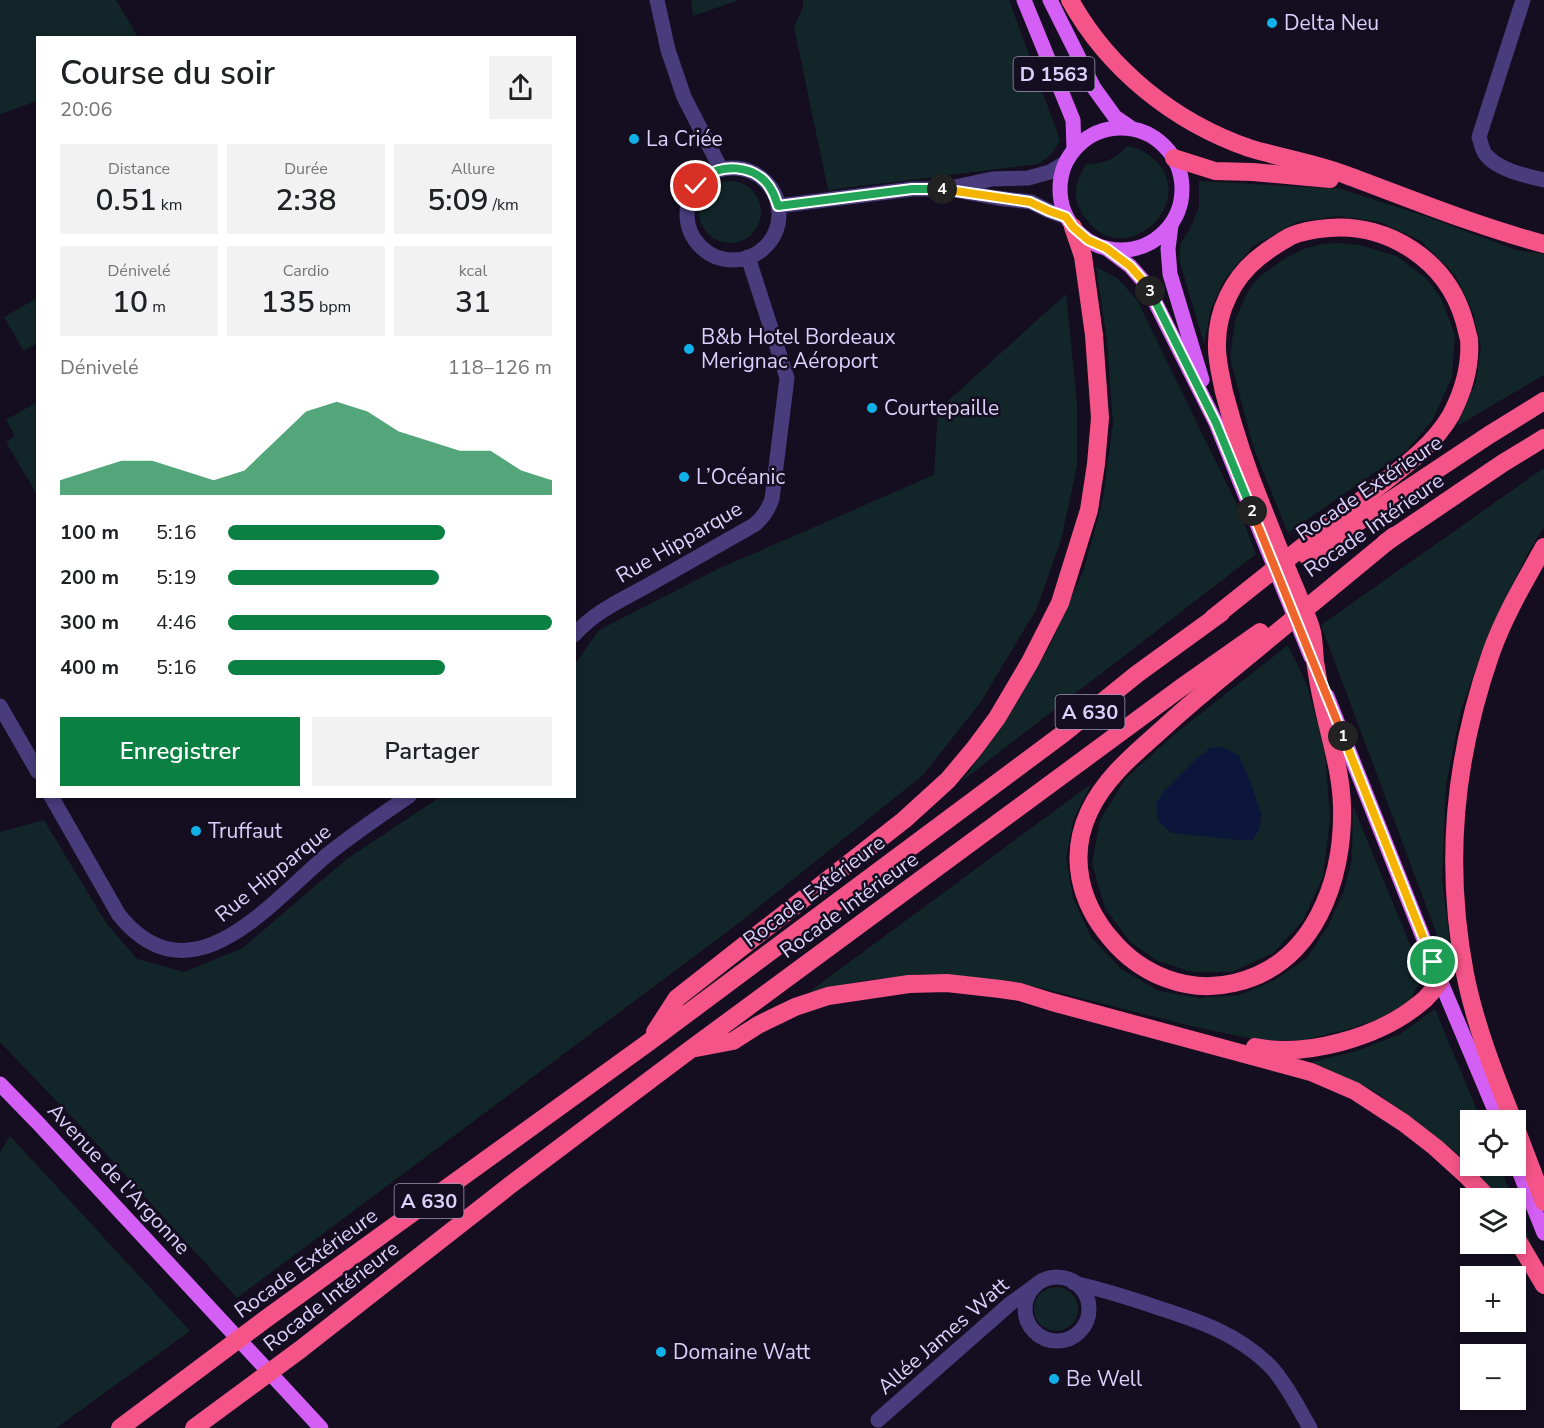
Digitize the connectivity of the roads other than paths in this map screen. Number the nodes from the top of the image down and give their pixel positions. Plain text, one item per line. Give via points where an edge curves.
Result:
1 (657, 0) edge
2 (1024, 0) edge
3 (1050, 0) edge
4 (1070, 0) edge
5 (1523, 0) edge
6 (1131, 128) junction
7 (1074, 149) junction
8 (1174, 158) junction
9 (1065, 163) junction
10 (721, 169) junction
11 (1544, 180) edge
12 (1368, 184) junction
13 (949, 189) junction
14 (778, 206) junction
15 (1070, 222) junction
16 (1171, 225) junction
17 (1544, 244) edge
18 (1106, 248) junction
19 (748, 257) junction
20 (1544, 401) edge
21 (1216, 423) junction
22 (1544, 438) edge
23 (1260, 517) junction
24 (1394, 536) junction
25 (1544, 547) edge
26 (1213, 618) junction
27 (576, 633) edge
28 (1316, 667) junction
29 (0, 706) edge
30 (36, 769) edge
31 (52, 798) edge
32 (406, 798) edge
33 (1440, 980) junction
34 (1020, 992) junction
35 (649, 1042) junction
36 (692, 1049) junction
37 (0, 1084) edge
38 (1495, 1110) edge
39 (1509, 1110) edge
40 (1526, 1155) edge
41 (1521, 1176) edge
42 (1478, 1188) edge
43 (1544, 1202) edge
44 (1544, 1233) edge
45 (1526, 1254) edge
46 (1074, 1283) junction
47 (1036, 1285) junction
48 (1544, 1285) edge
49 (878, 1420) dead end
50 (120, 1428) edge
51 (194, 1428) edge
52 (321, 1428) edge
53 (1310, 1428) edge

1 - 10 street via 684,97
2 - 7 main road, D 1563 via 1073,120
3 - 6 main road, D 1563 via 1094,88 1115,117
4 - 12 highway via 1092,35 1133,80 1188,120 1249,148
5 - 11 street via 1479,137 1485,155 1502,167
6 - 7 main road via 1110,128 1090,136
6 - 8 main road via 1156,139
7 - 9 main road
8 - 12 highway via 1215,171
8 - 16 main road via 1183,192
9 - 13 street via 1028,178 992,179
9 - 15 main road via 1061,199
10 - 14 street via 751,171 764,180
10 - 19 street via 707,175 692,193 687,215 690,230 707,252 734,260
12 - 17 highway
13 - 14 street via 912,189
13 - 15 street via 1030,202
14 - 19 street via 778,222 772,237 762,250
15 - 18 main road via 1088,240
15 - 35 highway via 1083,256 1094,335 1100,418 1096,464 1089,510 1060,603 1030,662 997,718 948,780 904,820 677,998
16 - 18 main road via 1142,247
16 - 21 main road via 1170,274
18 - 21 main road via 1146,284
19 - 27 street, Rue Hipparque via 787,378 769,507 754,525 609,606
20 - 26 highway, Rocade Extérieure / A 630
21 - 23 main road
22 - 24 highway, Rocade Intérieure / A 630
23 - 26 highway via 1230,415 1216,346 1227,297 1254,261 1292,236 1314,229 1343,227 1392,238 1434,267 1461,310 1469,338 1468,368 1450,417 1429,444 1400,470
23 - 28 highway via 1312,631
24 - 28 highway via 1192,702 1141,747 1104,787 1089,813 1080,841 1079,868 1084,894 1105,932 1141,967 1195,986 1242,982 1285,958 1304,940 1320,914 1333,883 1340,849 1342,806
24 - 36 highway, Rocade Intérieure / A 630 via 1182,687
25 - 39 highway via 1492,651 1473,709 1456,808 1456,917 1466,976 1483,1041
26 - 35 highway, Rocade Extérieure / A 630
28 - 33 main road
29 - 30 street
31 - 32 street, Rue Hipparque via 127,925 154,944 183,950 218,943 257,918 327,856
33 - 34 highway via 1422,1003 1382,1027 1311,1049 1270,1050 1053,994
33 - 38 main road
34 - 36 highway via 947,983 909,984 828,996 795,1007 733,1041
34 - 42 highway via 1311,1072 1355,1091 1404,1123
35 - 50 highway, Rocade Extérieure / A 630
36 - 51 highway, Rocade Intérieure / A 630
37 - 52 main road, Avenue de l'Argonne
40 - 43 highway
41 - 44 main road
45 - 48 highway
46 - 47 street via 1054,1278
46 - 47 street via 1087,1299 1089,1310 1082,1329 1064,1341 1043,1338 1028,1324 1025,1303
46 - 53 street via 1197,1320 1237,1339 1269,1364
47 - 49 street, Allée James Watt

